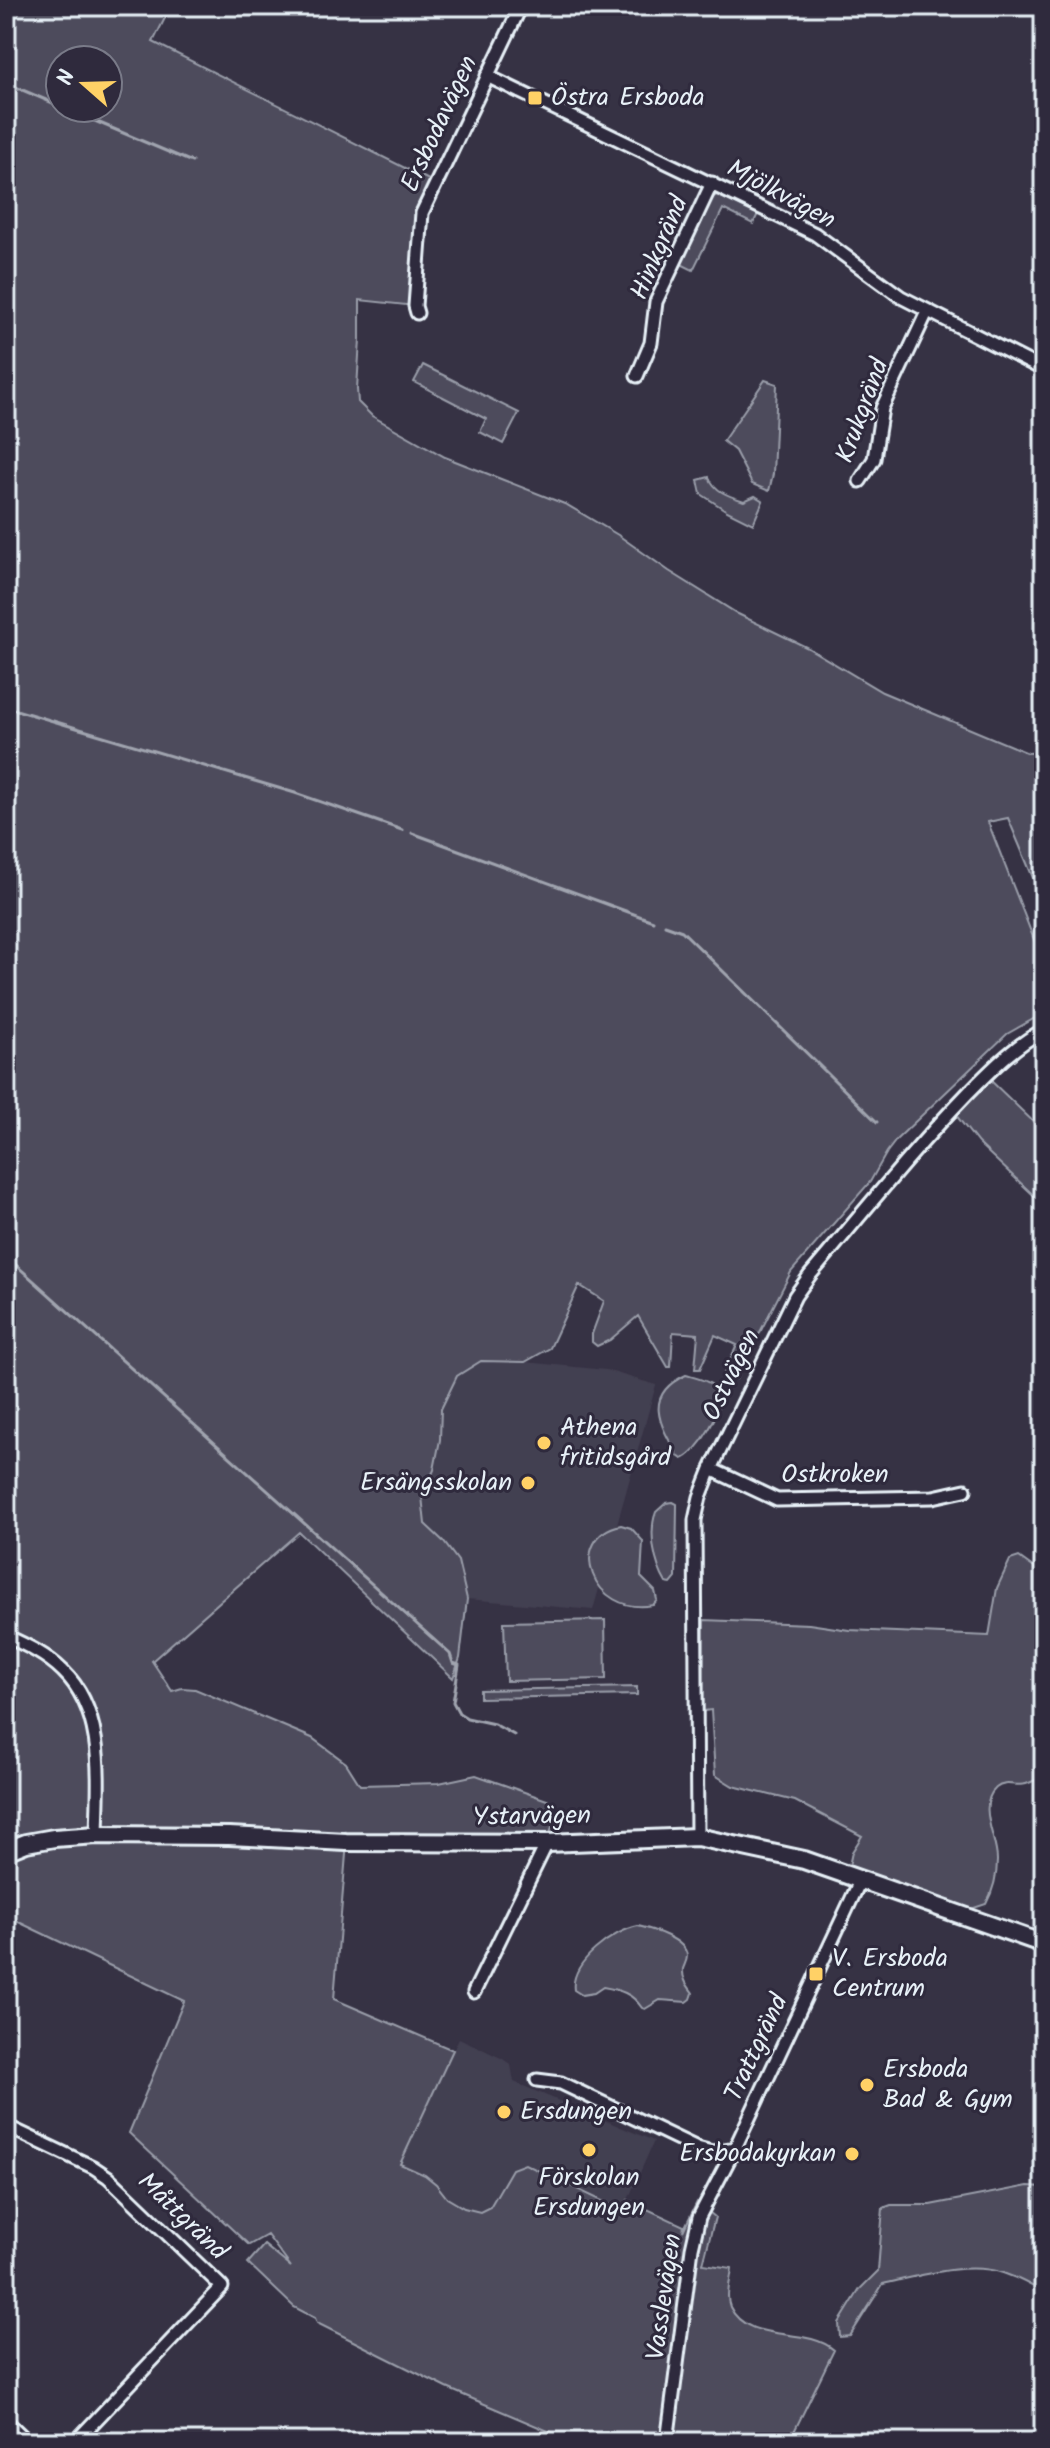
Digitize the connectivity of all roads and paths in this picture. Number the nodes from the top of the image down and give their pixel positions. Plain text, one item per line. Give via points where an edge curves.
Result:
1 (521, 6) edge
2 (487, 76) junction
3 (712, 183) junction
4 (927, 312) junction
5 (417, 313) dead end
6 (1044, 370) edge
7 (637, 376) dead end
8 (860, 481) dead end
9 (1044, 1030) edge
10 (711, 1469) junction
11 (965, 1490) dead end
12 (6, 1636) edge
13 (97, 1835) junction
14 (697, 1837) junction
15 (547, 1843) junction
16 (6, 1851) edge
17 (860, 1881) junction
18 (1044, 1944) edge
19 (474, 1992) dead end
20 (537, 2080) dead end
21 (6, 2126) edge
22 (735, 2148) junction
23 (727, 2164) joint
24 (6, 2421) edge
25 (28, 2442) edge
26 (75, 2442) edge
27 (667, 2442) edge

1 - 2 street, Ersbodavägen
2 - 3 street, Mjölkvägen
2 - 5 street, Ersbodavägen via 422,213
3 - 4 street, Mjölkvägen via 815,234
3 - 7 street, Hinkgränd via 656,302 651,343
4 - 6 street, Mjölkvägen
4 - 8 street, Krukgränd via 882,408 874,459
9 - 10 street, Ostvägen via 1010,1053 952,1110 810,1275
10 - 11 street, Ostkroken via 777,1500 933,1497
10 - 14 street, Ostvägen via 695,1520
12 - 13 street via 66,1674 87,1710 98,1769
13 - 15 street, Ystarvägen
13 - 16 street, Ystarvägen via 54,1838
14 - 15 street, Ystarvägen
14 - 17 street, Ystarvägen via 804,1860
15 - 19 street
17 - 18 street, Ystarvägen
17 - 22 street, Trattgränd
20 - 22 street via 561,2083 697,2148
21 - 26 street, Måttgränd via 108,2177 222,2287
22 - 23 street, Trattgränd
23 - 27 street, Vasslevägen via 699,2217 692,2248
24 - 25 street

